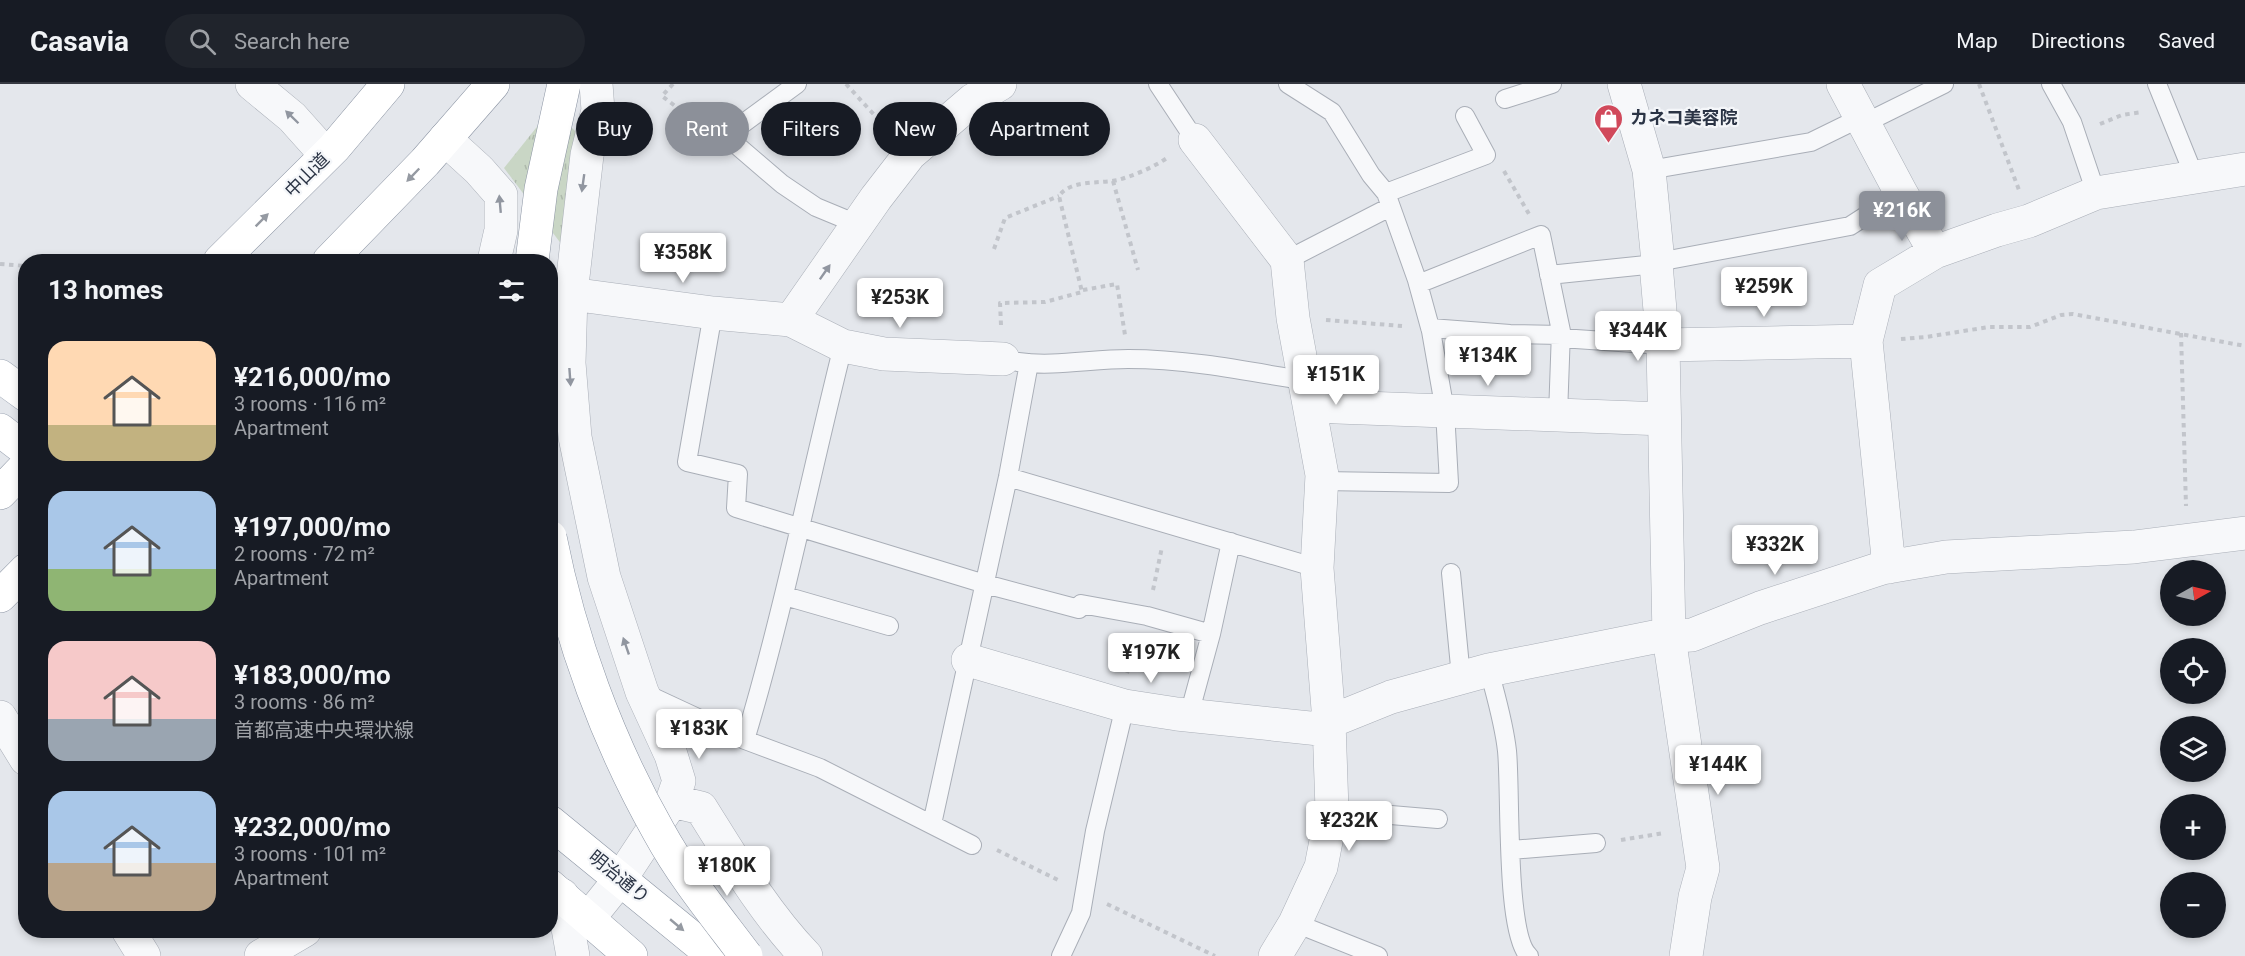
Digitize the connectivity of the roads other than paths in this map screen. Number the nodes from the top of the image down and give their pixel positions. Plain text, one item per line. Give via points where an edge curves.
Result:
1 (252, 84) edge
2 (388, 84) edge
3 (492, 84) edge
4 (554, 84) edge
5 (564, 84) edge
6 (596, 84) edge
7 (797, 84) edge
8 (1000, 84) edge
9 (1158, 84) edge
10 (1288, 84) edge
11 (1552, 84) edge
12 (1624, 84) edge
13 (1844, 84) edge
14 (1944, 84) edge
15 (2050, 84) edge
16 (2157, 84) edge
17 (1505, 99) dead end
18 (1465, 116) dead end
19 (1863, 120) junction
20 (445, 139) junction
21 (1196, 140) joint
22 (326, 155) junction
23 (2245, 169) edge
24 (1649, 170) junction
25 (2195, 178) junction
26 (1901, 193) junction
27 (2096, 194) junction
28 (1388, 200) junction
29 (857, 224) junction
30 (1935, 252) junction
31 (227, 254) edge
32 (336, 254) edge
33 (496, 254) edge
34 (524, 254) edge
35 (533, 254) edge
36 (1287, 261) junction
37 (1657, 263) junction
38 (1549, 275) junction
39 (1418, 284) junction
40 (561, 293) edge
41 (713, 313) junction
42 (791, 320) junction
43 (1430, 328) junction
44 (1561, 336) junction
45 (1866, 341) junction
46 (1663, 345) junction
47 (843, 346) junction
48 (1016, 361) junction
49 (0, 376) edge
50 (18, 389) edge
51 (1308, 393) junction
52 (1445, 411) junction
53 (1558, 415) junction
54 (1664, 419) junction
55 (0, 430) edge
56 (18, 444) edge
57 (18, 474) edge
58 (1008, 477) junction
59 (1322, 481) junction
60 (0, 493) edge
61 (801, 528) junction
62 (2245, 533) edge
63 (1231, 542) junction
64 (1889, 567) junction
65 (558, 568) edge
66 (1317, 568) junction
67 (1451, 573) dead end
68 (604, 577) junction
69 (18, 578) edge
70 (985, 584) junction
71 (0, 596) edge
72 (785, 596) junction
73 (558, 599) edge
74 (558, 605) edge
75 (889, 626) dead end
76 (1211, 634) junction
77 (1669, 637) junction
78 (968, 660) junction
79 (1475, 674) junction
80 (642, 692) junction
81 (1125, 706) junction
82 (1189, 715) junction
83 (0, 717) edge
84 (1329, 726) junction
85 (746, 740) junction
86 (18, 746) edge
87 (672, 801) junction
88 (1332, 810) junction
89 (1438, 819) dead end
90 (932, 824) junction
91 (558, 828) edge
92 (1596, 843) road end
93 (972, 845) dead end
94 (1511, 850) junction
95 (621, 878) junction
96 (558, 892) edge
97 (558, 898) edge
98 (588, 919) junction
99 (1295, 923) junction
100 (133, 938) edge
101 (291, 938) edge
102 (144, 956) edge
103 (261, 956) edge
104 (573, 956) edge
105 (631, 956) edge
106 (714, 956) edge
107 (734, 956) edge
108 (746, 956) edge
109 (806, 956) edge
110 (1061, 956) edge
111 (1275, 956) edge
112 (1378, 956) edge
113 (1529, 956) edge
114 (1686, 956) edge

22 -> 1 street via 292,117
2 - 22 main road, 中山道
3 - 20 main road
4 - 34 main road
5 - 35 main road via 541,189
6 -> 40 street via 598,111
7 - 29 lane via 726,136 782,184 816,207
8 - 29 street via 973,100 910,153
9 - 21 lane
10 - 28 lane via 1332,112
11 - 17 lane
12 - 24 street
13 - 19 street
14 - 19 lane
15 - 27 lane via 2072,122
16 - 25 lane
18 - 28 lane via 1486,155
19 - 24 lane via 1811,142
19 - 26 street
20 -> 32 main road
33 -> 20 street via 501,230 501,195
21 - 36 street
31 -> 22 main road, 中山道
23 - 25 street
24 - 37 street
25 - 27 street
26 - 30 street
26 - 37 lane via 1850,226
27 - 30 street
28 - 36 lane
28 - 39 lane
42 -> 29 street
30 - 45 street via 1880,285
36 - 51 street via 1293,318
37 - 38 lane
37 - 46 street
38 - 39 lane via 1541,235
38 - 44 lane
39 - 43 lane
40 - 41 street
40 -> 68 street via 574,437
41 - 42 street
41 - 61 lane via 687,462 738,474 736,508
42 - 47 street
43 - 44 lane
43 - 52 lane
44 - 46 lane
44 - 53 lane
45 - 46 street
45 - 64 street
46 - 54 street
47 - 48 street via 884,354
47 - 61 lane
48 - 51 lane via 1128,359 1201,363
48 - 58 lane
49 - 50 main road
51 - 52 street
51 - 59 street
52 - 53 street
52 - 59 lane via 1449,483
53 - 54 street
54 - 77 street
55 - 56 main road
57 - 60 main road
58 - 63 lane
58 - 70 lane
59 - 66 street
61 - 70 lane
61 - 72 lane
62 - 64 street via 2134,547 1956,556
63 - 66 lane
63 - 76 lane
64 - 77 street via 1820,587 1692,635
65 - 108 main road, bridge via 586,669 632,780 659,834
66 - 84 street
67 - 79 lane
68 - 73 street
80 -> 68 street
69 - 71 main road
70 - 76 lane via 1079,609 1081,604 1147,616
70 - 78 lane
72 - 75 lane
72 - 85 lane
74 - 107 main road via 598,729 623,783 682,886
76 - 82 lane
77 - 79 street
77 - 114 street via 1703,868
78 - 81 street
78 - 90 lane
79 - 84 street via 1391,697
79 - 94 lane via 1504,731
80 - 85 lane
80 - 87 street via 679,781
81 - 82 street
81 - 110 lane via 1095,831 1081,913
82 - 84 street
83 - 86 street
84 - 88 street
85 - 90 lane via 820,768
87 - 95 street
87 - 109 street via 701,808 747,880
88 - 89 lane
88 - 99 street via 1321,867
90 - 93 lane
91 - 95 main road, 明治通り
92 - 94 lane
94 - 113 lane via 1511,888 1519,936
95 - 98 street
95 -> 106 main road, 明治通り
96 - 98 main road
97 - 104 street
98 - 105 main road
99 - 111 street
99 - 112 lane
100 - 102 street
101 - 103 street

